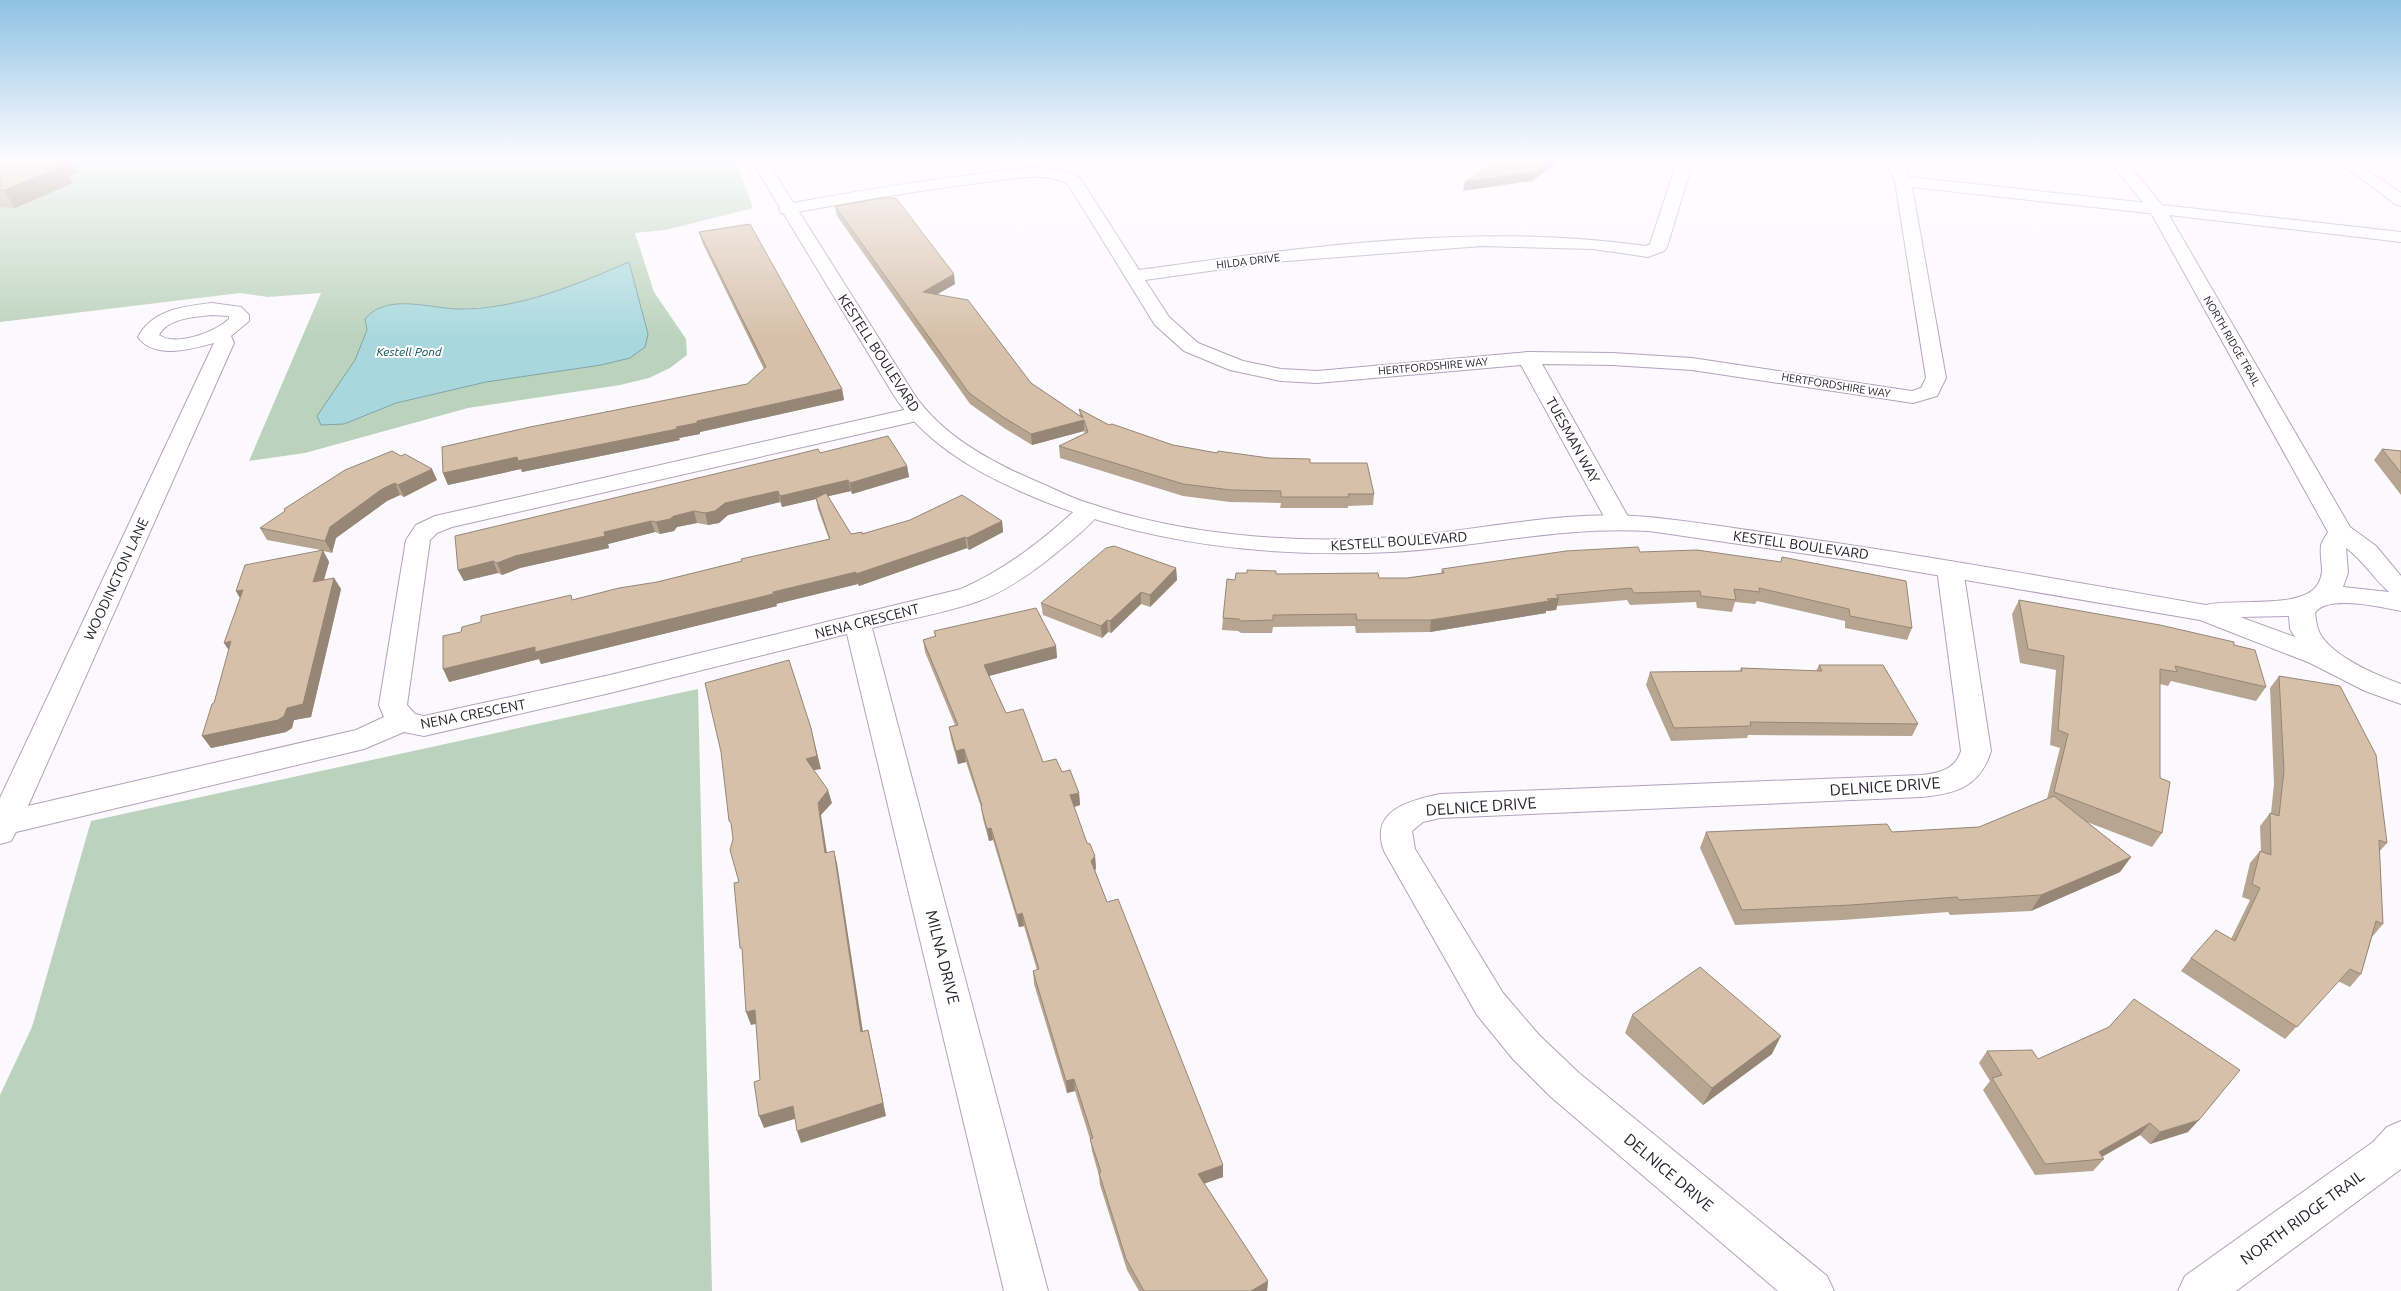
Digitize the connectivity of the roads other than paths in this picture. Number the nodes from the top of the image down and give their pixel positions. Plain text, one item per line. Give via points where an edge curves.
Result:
1 (793, 218) edge
2 (1097, 218) edge
3 (1667, 218) edge
4 (1909, 218) edge
5 (2163, 218) edge
6 (2238, 218) edge
7 (2401, 237) edge
8 (1133, 276) junction
9 (220, 334) dead end
10 (1528, 358) junction
11 (917, 414) junction
12 (1089, 511) junction
13 (1619, 522) junction
14 (2340, 532) junction
15 (1950, 569) junction
16 (2401, 589) edge
17 (2314, 601) junction
18 (2401, 603) edge
19 (2206, 613) junction
20 (858, 624) junction
21 (2336, 663) junction
22 (2364, 679) junction
23 (2401, 694) edge
24 (2401, 713) edge
25 (402, 721) junction
26 (2, 828) edge
27 (2401, 1140) edge
28 (1026, 1291) edge
29 (1812, 1291) edge
30 (2200, 1291) edge

1 - 11 street, KESTELL BOULEVARD
2 - 8 street, HERTFORDSHIRE WAY
3 - 8 street, HILDA DRIVE via 1658,247 1648,252 1593,244 1482,242 1284,256
4 - 10 street, HERTFORDSHIRE WAY via 1936,378 1930,392 1908,396 1692,364 1582,357
5 - 14 street, NORTH RIDGE TRAIL
6 - 7 street
8 - 10 street, HERTFORDSHIRE WAY via 1162,321 1192,346 1237,366 1281,375 1317,377
9 - 26 street, WOODINGTON LANE via 224,343
10 - 13 street, TUESMAN WAY
11 - 12 street, KESTELL BOULEVARD via 959,451 1015,481
11 - 25 street, NENA CRESCENT via 444,521 429,528 418,540 393,705 395,714
12 - 13 street, KESTELL BOULEVARD via 1187,536 1338,546 1406,543 1567,524
12 - 20 street, NENA CRESCENT via 1013,575 994,585 970,595
13 - 15 street, KESTELL BOULEVARD via 1739,536
14 - 16 street, NORTH RIDGE TRAIL via 2367,551 2386,576
14 - 17 street via 2332,544 2336,561 2333,583 2329,591
15 - 19 street, KESTELL BOULEVARD
15 - 29 street, DELNICE DRIVE via 1976,751 1970,768 1957,779 1921,786 1440,806 1412,813 1396,828 1400,851 1490,1004 1517,1038 1566,1085
17 - 18 street, KESTELL BOULEVARD via 2353,595
17 - 19 street, KESTELL BOULEVARD via 2282,609 2230,609
17 - 21 street via 2301,616 2304,630 2316,646
19 - 21 street, KESTELL BOULEVARD via 2243,630 2291,644
20 - 25 street, NENA CRESCENT via 550,699 424,726
20 - 28 street, MILNA DRIVE
21 - 22 street
22 - 23 street
22 - 24 street
25 - 26 street, WOODINGTON LANE via 364,739
27 - 30 street, NORTH RIDGE TRAIL via 2387,1155

